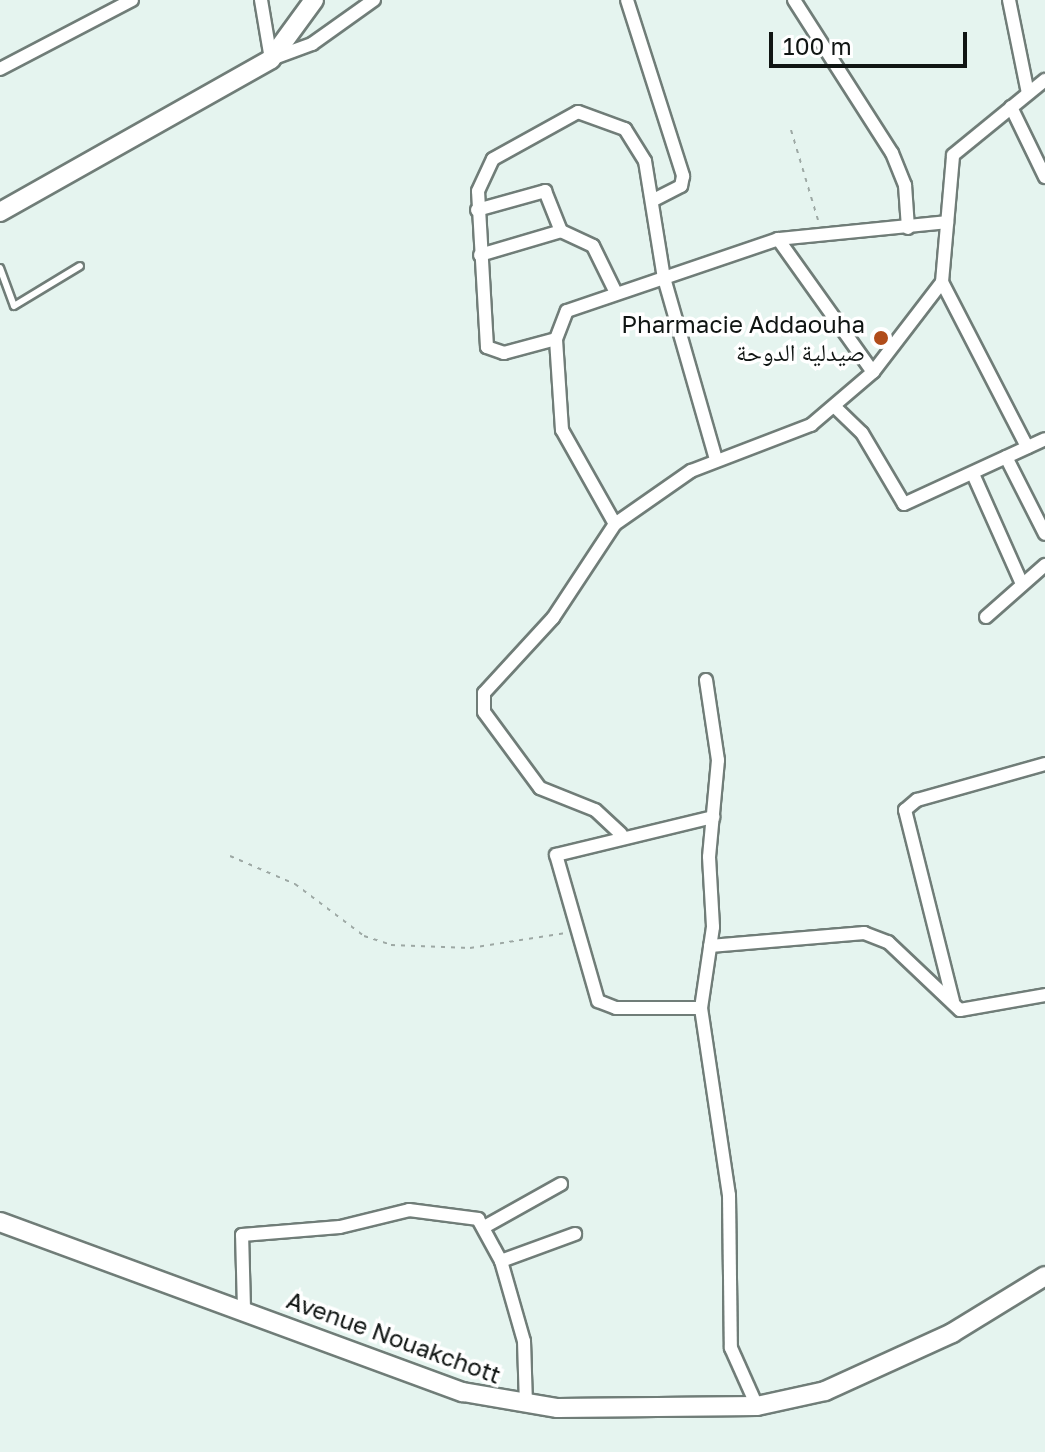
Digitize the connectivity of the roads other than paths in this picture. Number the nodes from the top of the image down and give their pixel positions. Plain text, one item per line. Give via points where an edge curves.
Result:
1 (132, 0) edge
2 (261, 0) edge
3 (314, 0) edge
4 (374, 0) edge
5 (627, 0) edge
6 (794, 0) edge
7 (1009, 0) edge
8 (271, 59) junction
9 (0, 69) edge
10 (1045, 80) edge
11 (1028, 93) junction
12 (1011, 107) junction
13 (1045, 177) edge
14 (654, 200) junction
15 (1, 210) edge
16 (477, 210) junction
17 (947, 222) junction
18 (908, 228) junction
19 (561, 231) junction
20 (778, 239) junction
21 (480, 255) junction
22 (80, 266) dead end
23 (0, 268) edge
24 (664, 278) junction
25 (942, 282) junction
26 (616, 293) junction
27 (556, 339) junction
28 (873, 372) junction
29 (835, 407) junction
30 (1044, 443) edge
31 (1027, 447) junction
32 (1006, 457) junction
33 (716, 459) junction
34 (973, 474) junction
35 (615, 524) junction
36 (1045, 534) edge
37 (1045, 565) edge
38 (1022, 584) junction
39 (986, 617) dead end
40 (706, 680) dead end
41 (1045, 764) edge
42 (713, 817) junction
43 (621, 834) junction
44 (710, 946) junction
45 (1045, 995) edge
46 (954, 1005) junction
47 (701, 1008) junction
48 (561, 1184) dead end
49 (0, 1222) edge
50 (486, 1226) junction
51 (575, 1234) dead end
52 (501, 1261) junction
53 (1045, 1276) edge
54 (244, 1309) junction
55 (526, 1405) junction
56 (757, 1406) junction

1 - 9 street
2 - 8 street
3 - 8 street
4 - 8 street via 312,44
5 - 14 street via 683,176 681,186
6 - 18 street via 892,153 905,185
7 - 11 street
8 - 15 street
10 - 11 street
11 - 12 street
12 - 13 street
12 - 17 street via 953,155
14 - 16 street via 638,143 608,119 578,112 484,167
14 - 24 street
16 - 19 street via 545,191
16 - 21 street
17 - 18 street
17 - 25 street
18 - 20 street
19 - 21 street
19 - 26 street via 593,246
20 - 24 street
20 - 28 street
21 - 27 street via 490,351
22 - 23 lane via 14,306
24 - 26 street
24 - 33 street
25 - 28 street
25 - 31 street
26 - 27 street via 567,311
27 - 35 street via 565,440
28 - 29 street
29 - 33 street via 801,431
29 - 34 street via 862,433 904,504
30 - 31 street
31 - 32 street
32 - 34 street
32 - 36 street
33 - 35 street
34 - 38 street
35 - 43 street via 553,618 493,680 481,706 540,788 595,810
37 - 38 street
38 - 39 street
40 - 42 street via 718,760
41 - 46 street via 917,800 905,810
42 - 43 street
42 - 44 street
43 - 47 street via 556,855 573,932 602,1005
44 - 46 street via 845,932 877,936
44 - 47 street
45 - 46 street via 967,1011
47 - 56 street via 729,1195 731,1348
48 - 50 street
49 - 54 street, Avenue Nouakchott
50 - 52 street
50 - 54 street via 419,1210 340,1227 242,1235
51 - 52 street
52 - 55 street via 524,1341
53 - 56 street, Avenue Nouakchott via 864,1374
54 - 55 street, Avenue Nouakchott via 463,1392
55 - 56 street, Avenue Nouakchott

